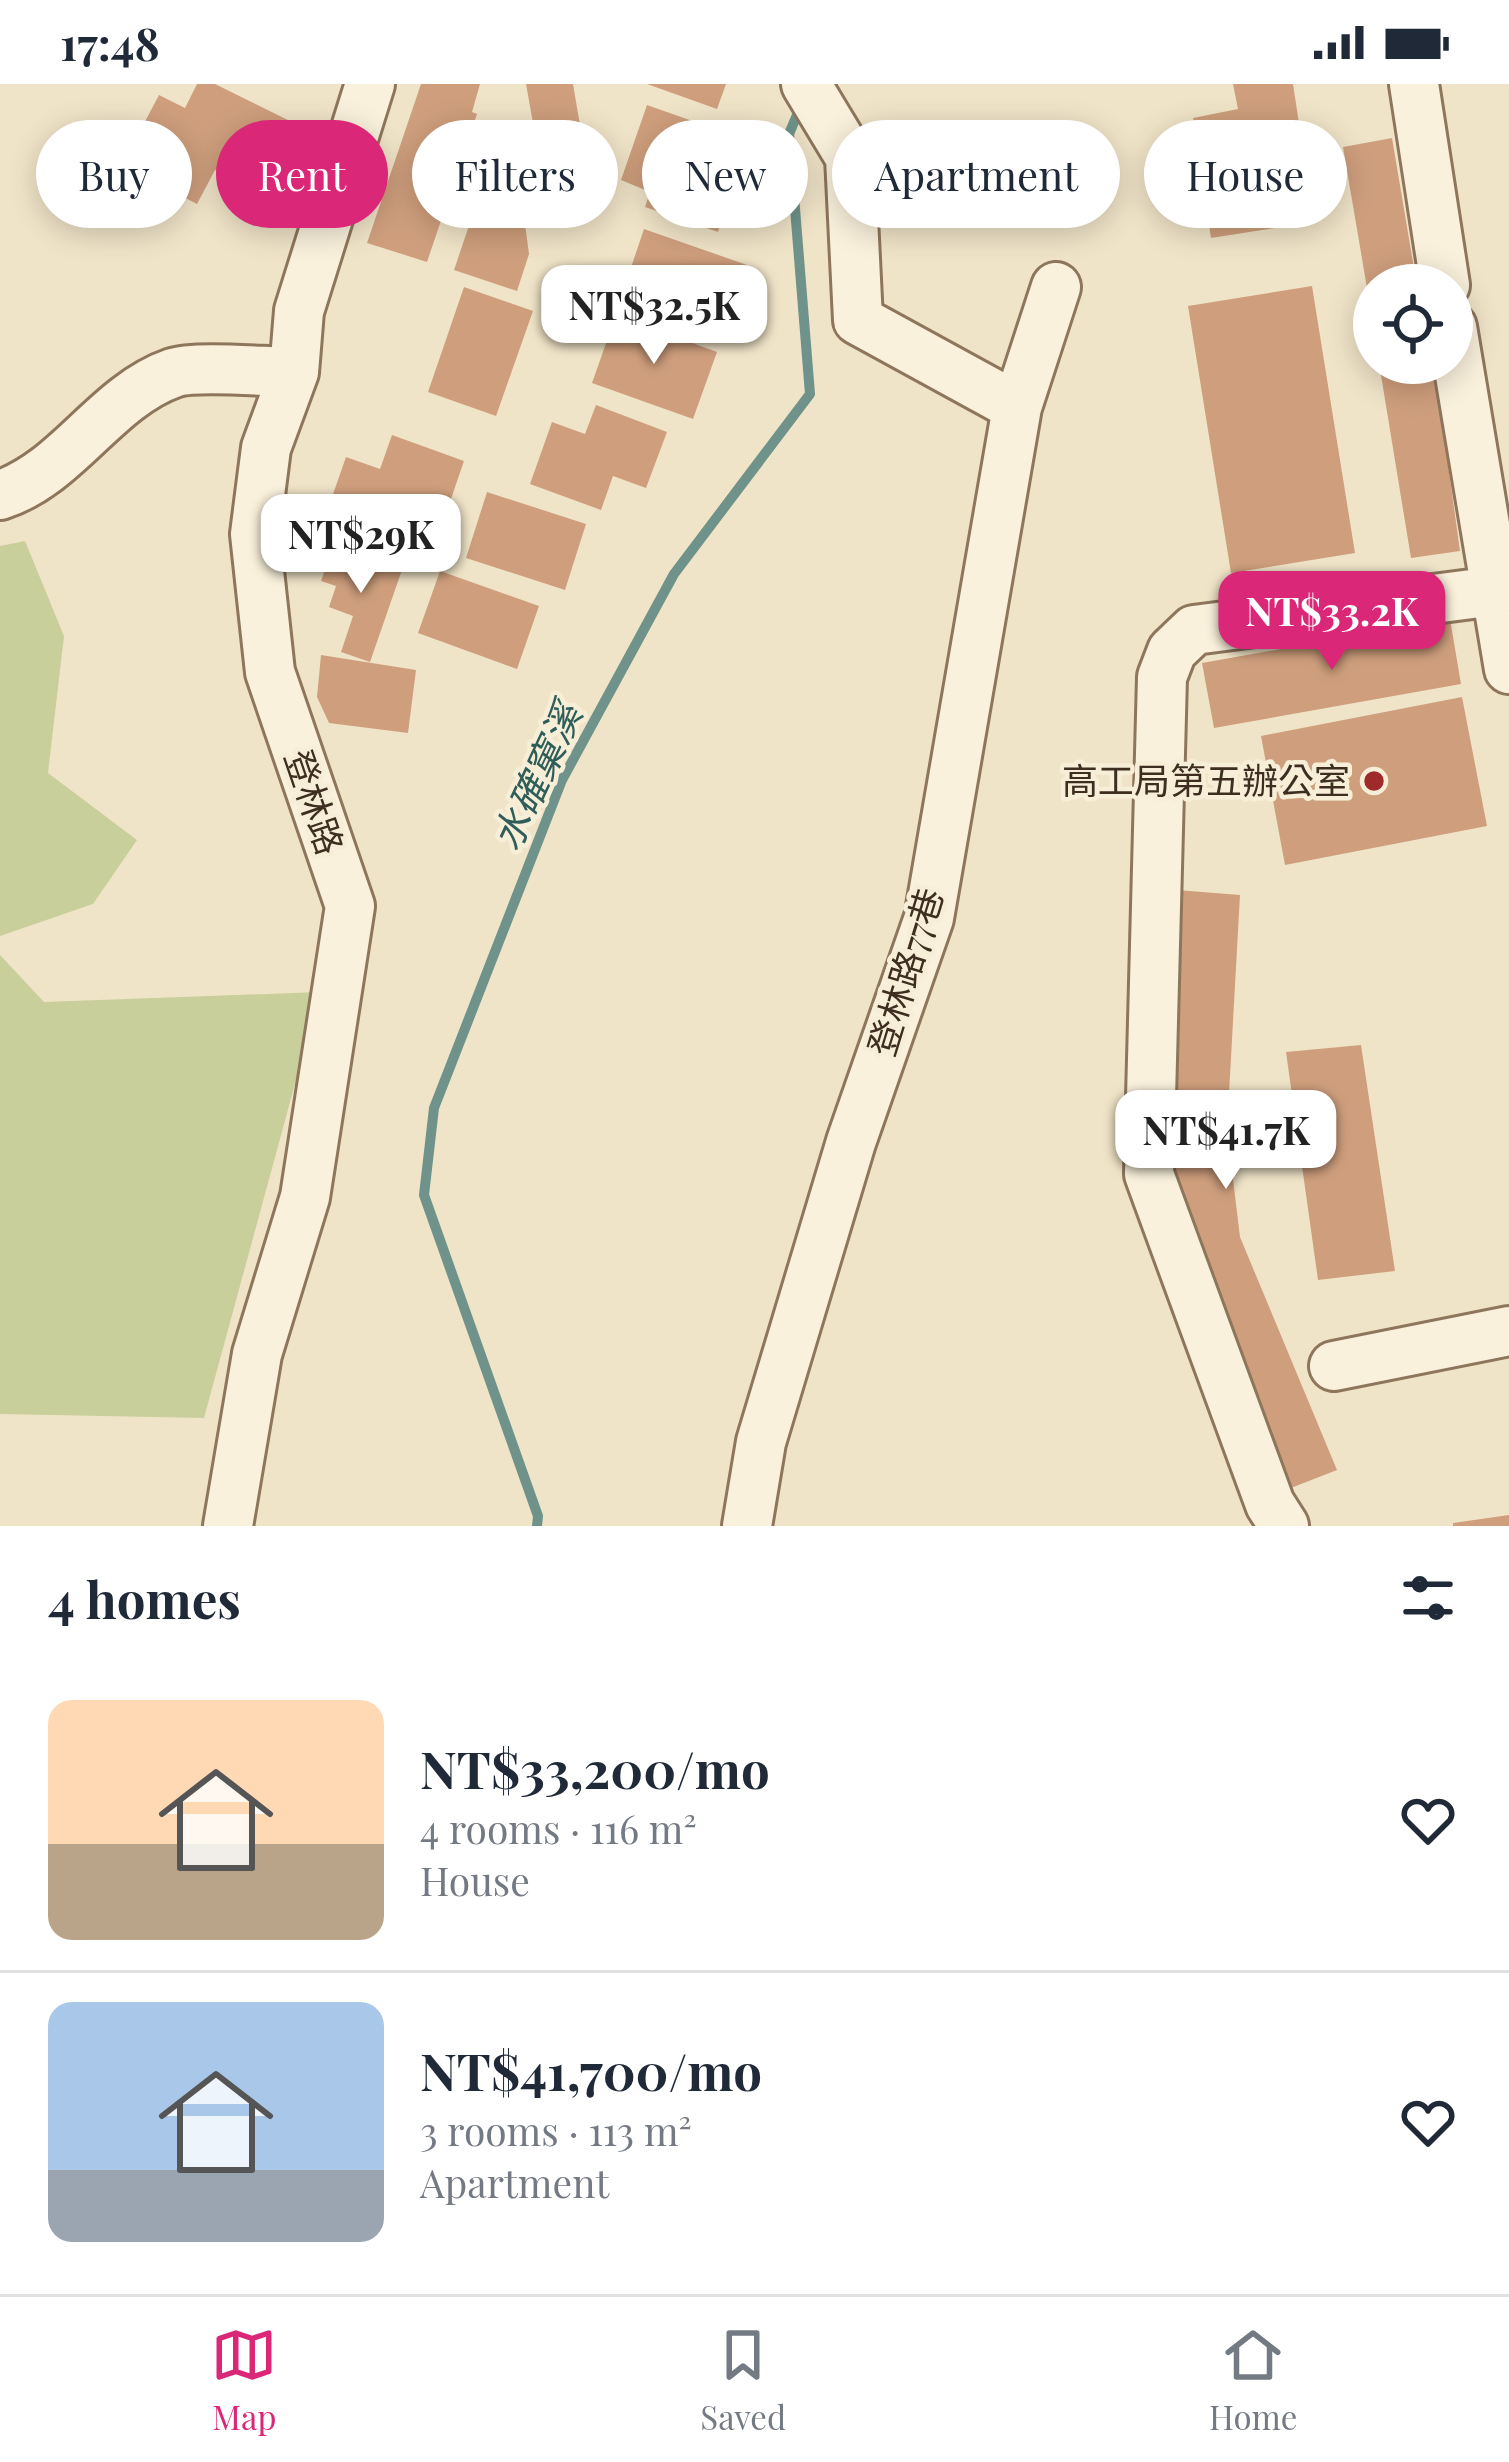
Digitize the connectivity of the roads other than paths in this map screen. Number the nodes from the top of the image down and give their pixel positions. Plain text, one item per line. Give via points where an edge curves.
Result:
1 (370, 84) edge
2 (1414, 84) edge
3 (814, 97) edge
4 (1442, 264) edge
5 (1056, 287) dead end
6 (294, 372) junction
7 (1461, 384) edge
8 (1017, 407) junction
9 (0, 495) edge
10 (1495, 591) junction
11 (1509, 670) edge
12 (1509, 1331) edge
13 (1334, 1366) dead end
14 (228, 1526) edge
15 (747, 1526) edge
16 (1284, 1526) edge

1 - 6 street, 登林路 via 298,311
2 - 4 street
3 - 8 street via 850,157 858,320
5 - 8 street, 登林路77巷
6 - 9 street via 176,371 134,395 28,486
6 - 14 street, 登林路 via 266,448 255,534 262,603 270,672 350,906 304,1197 257,1354
7 - 10 street
8 - 15 street, 登林路77巷 via 929,918 831,1206 761,1442
10 - 11 street
10 - 16 street via 1195,630 1172,651 1162,677 1149,1174
12 - 13 street

